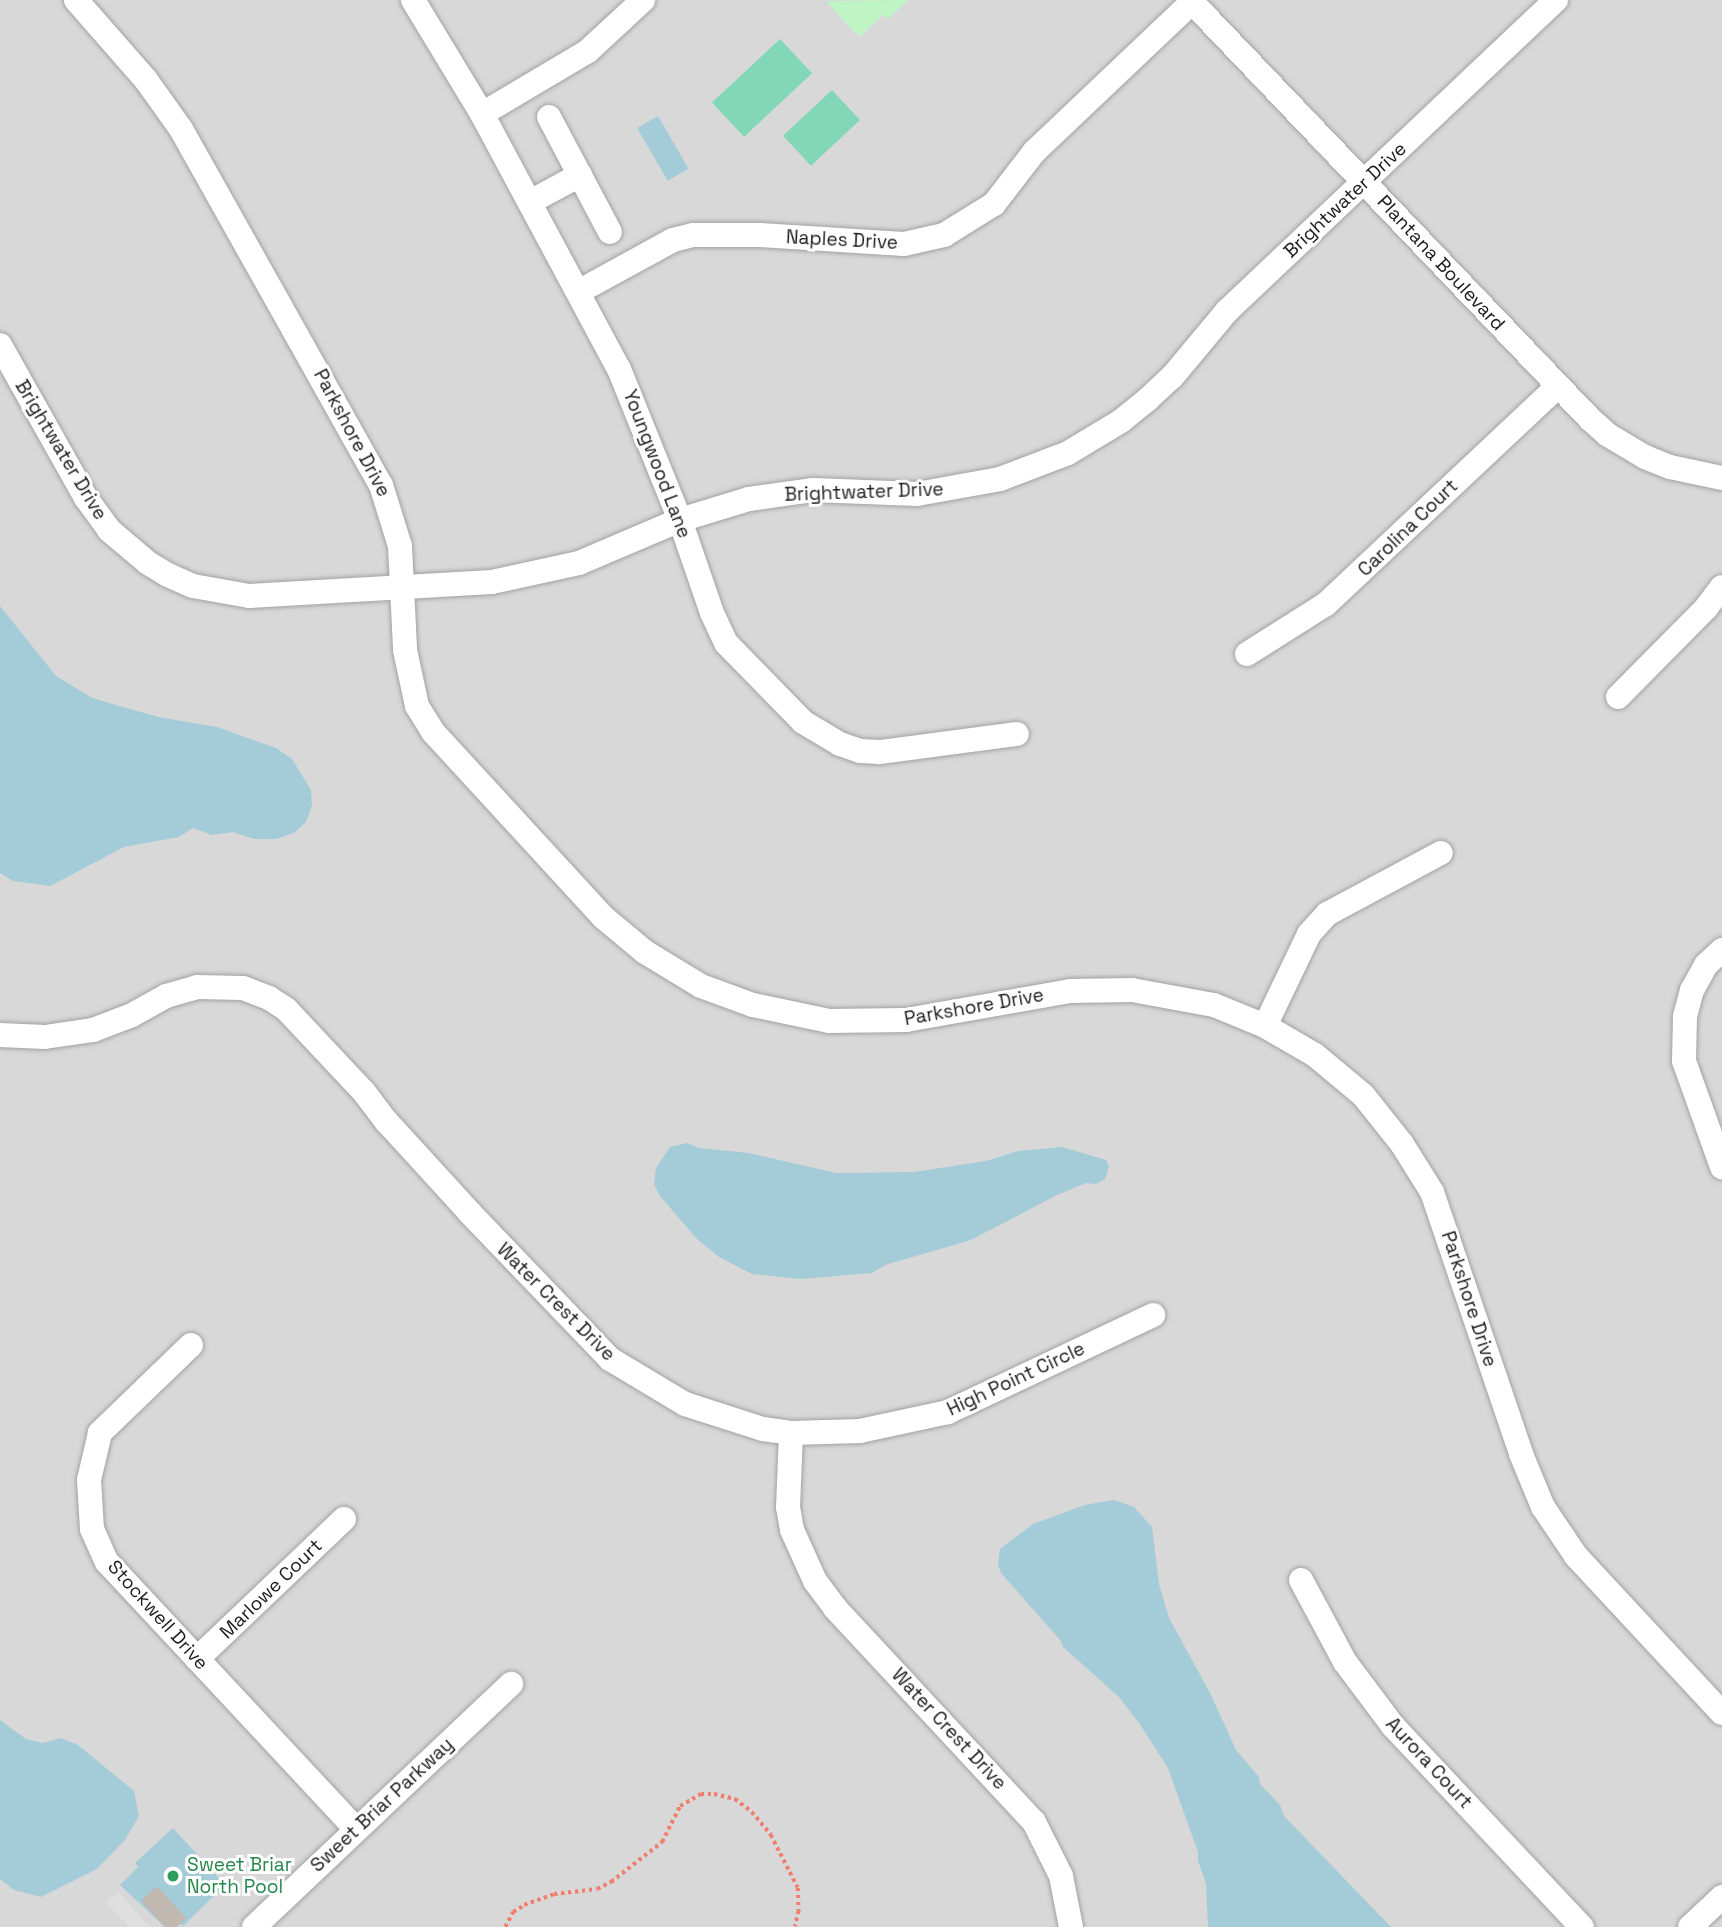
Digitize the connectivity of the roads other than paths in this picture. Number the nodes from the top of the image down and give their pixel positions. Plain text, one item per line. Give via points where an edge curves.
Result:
1 (76, 0) edge
2 (413, 0) edge
3 (643, 0) edge
4 (1556, 0) edge
5 (1191, 1) edge
6 (482, 114) junction
7 (550, 117) dead end
8 (580, 175) junction
9 (1364, 182) junction
10 (530, 202) junction
11 (610, 232) dead end
12 (578, 292) junction
13 (0, 345) edge
14 (1558, 386) junction
15 (1722, 478) edge
16 (680, 520) junction
17 (400, 585) junction
18 (1722, 587) edge
19 (1247, 654) dead end
20 (1618, 697) dead end
21 (1017, 734) dead end
22 (1441, 853) dead end
23 (1722, 950) edge
24 (1265, 1026) junction
25 (0, 1035) edge
26 (1722, 1167) edge
27 (1153, 1315) dead end
28 (191, 1345) dead end
29 (791, 1433) junction
30 (344, 1519) dead end
31 (1301, 1580) dead end
32 (197, 1659) junction
33 (511, 1684) dead end
34 (1722, 1713) edge
35 (356, 1829) junction
36 (1722, 1897) edge
37 (254, 1927) edge
38 (1071, 1927) edge
39 (1582, 1927) edge
40 (1690, 1927) edge

1 - 17 street, Parkshore Drive via 146,80 181,129 361,445 397,528
2 - 6 street, Youngwood Lane
3 - 6 street via 588,51
4 - 9 street, Brightwater Drive
5 - 9 street, Plantana Boulevard
5 - 12 street, Naples Drive via 1034,152 994,204 944,235 904,244 693,235 673,240
6 - 10 street, Youngwood Lane
7 - 8 street
8 - 10 street
8 - 11 street
9 - 14 street, Plantana Boulevard
9 - 16 street, Brightwater Drive via 1227,311 1148,399 1068,453 1000,479 942,491 781,493
10 - 12 street, Youngwood Lane
12 - 16 street, Youngwood Lane via 619,369
13 - 17 street, Brightwater Drive via 86,498 109,530 148,563 193,586 249,596 344,593
14 - 15 street, Plantana Boulevard via 1625,446 1670,467
14 - 19 street, Carolina Court via 1326,604
16 - 17 street, Brightwater Drive via 553,570 492,582
16 - 21 street, Youngwood Lane via 726,643 803,722 824,737 860,751 880,751
17 - 24 street, Parkshore Drive via 405,650 417,706 433,732 603,917 645,952 701,986 753,1005 830,1021 906,1020 1069,991 1132,990 1214,1006
18 - 20 street
22 - 24 street via 1327,914 1309,934
23 - 26 street via 1706,965 1692,990 1685,1017 1684,1061
24 - 34 street, Parkshore Drive via 1315,1055 1363,1095 1402,1144 1432,1192 1543,1507 1576,1556
25 - 29 street, Water Crest Drive via 46,1037 93,1030 166,996 197,987 243,988 269,998 303,1025 470,1213 610,1359 685,1404 763,1429
27 - 29 street, High Point Circle via 948,1412 860,1431
28 - 32 street, Stockwell Drive via 100,1433 89,1480 92,1529 107,1562
29 - 38 street, Water Crest Drive via 788,1507 792,1530 815,1581 1034,1822 1061,1876
30 - 32 street, Marlowe Court
31 - 39 street, Aurora Court via 1345,1662 1393,1726
32 - 35 street, Stockwell Drive
33 - 35 street, Sweet Briar Parkway
35 - 37 street, Sweet Briar Parkway
36 - 40 street

